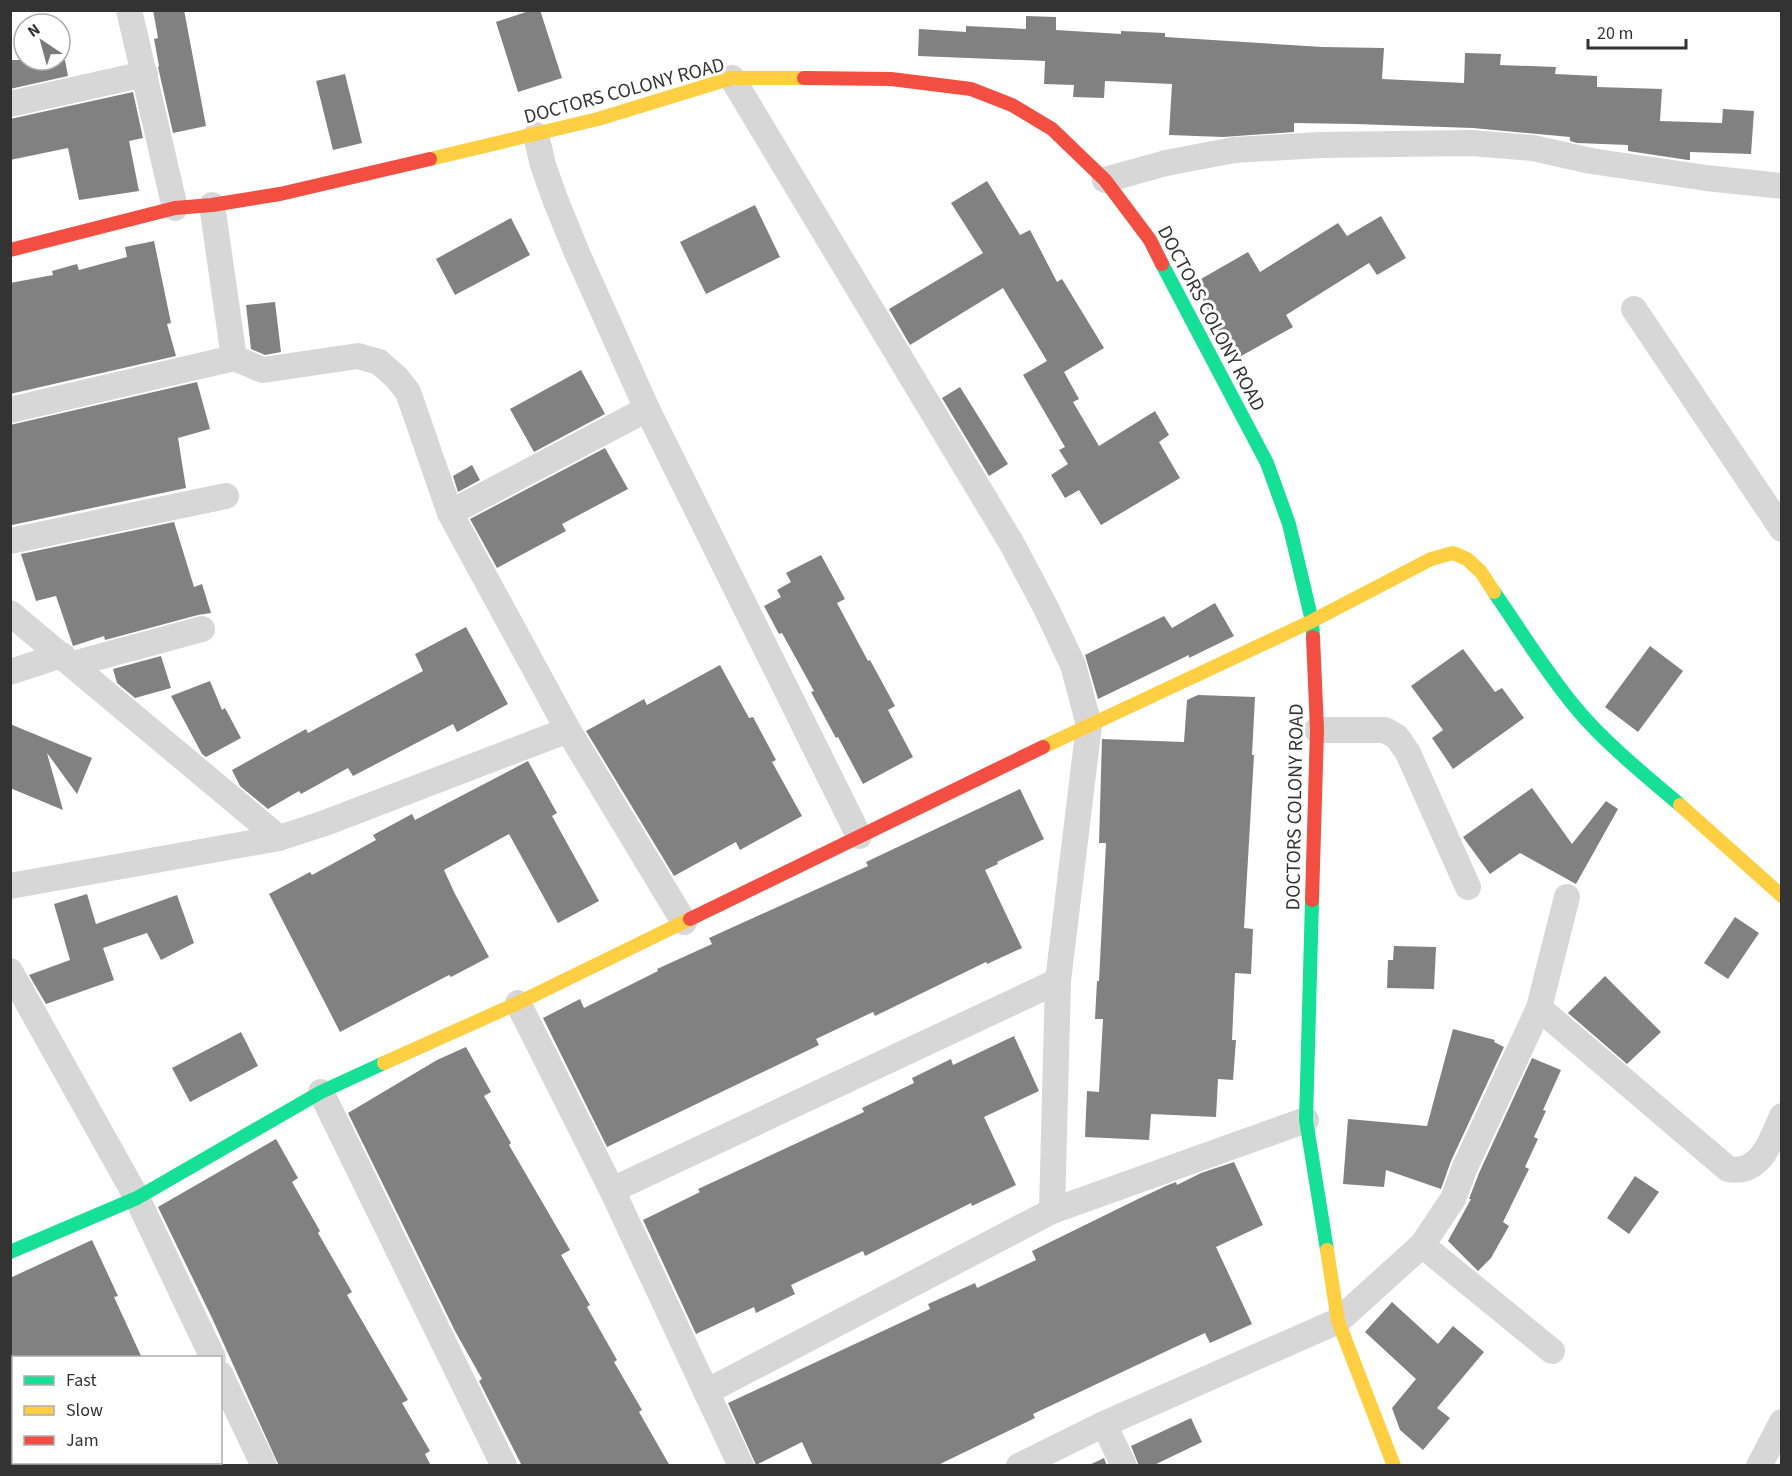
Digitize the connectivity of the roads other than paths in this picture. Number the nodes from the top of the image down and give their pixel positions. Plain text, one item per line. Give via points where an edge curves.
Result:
1 (129, 10) edge
2 (145, 74) junction
3 (732, 78) junction
4 (10, 104) edge
5 (536, 135) junction
6 (1105, 180) junction
7 (1782, 186) edge
8 (212, 205) junction
9 (176, 208) junction
10 (10, 250) edge
11 (1634, 309) dead end
12 (234, 358) junction
13 (647, 409) junction
14 (10, 410) edge
15 (226, 496) dead end
16 (450, 513) junction
17 (1782, 529) edge
18 (10, 541) edge
19 (10, 613) edge
20 (1312, 621) junction
21 (202, 629) dead end
22 (67, 660) junction
23 (10, 672) edge
24 (1089, 725) junction
25 (568, 730) junction
26 (1317, 730) junction
27 (859, 836) junction
28 (279, 838) junction
29 (10, 886) edge
30 (1468, 887) dead end
31 (1567, 897) dead end
32 (1782, 897) edge
33 (684, 922) junction
34 (10, 971) edge
35 (1058, 981) junction
36 (518, 1003) junction
37 (1539, 1008) junction
38 (321, 1092) junction
39 (1782, 1116) edge
40 (1306, 1120) junction
41 (612, 1190) junction
42 (137, 1198) junction
43 (1052, 1211) junction
44 (1422, 1245) junction
45 (10, 1252) edge
46 (1338, 1321) junction
47 (1552, 1351) dead end
48 (211, 1356) edge
49 (222, 1378) edge
50 (706, 1392) junction
51 (1782, 1422) edge
52 (1104, 1424) junction
53 (264, 1466) edge
54 (504, 1466) edge
55 (741, 1466) edge
56 (1019, 1466) edge
57 (1124, 1466) edge
58 (1394, 1466) edge
59 (1759, 1466) edge

1 - 2 street
2 - 4 street
2 - 9 street
3 - 5 street, DOCTORS COLONY ROAD
3 - 6 street, DOCTORS COLONY ROAD via 891,79 971,89 1012,105 1052,129
3 - 24 street via 1012,544 1073,665
5 - 8 street, DOCTORS COLONY ROAD via 280,194
5 - 13 street via 543,165 576,253
6 - 7 street via 1234,150 1472,143 1533,148 1591,161
6 - 20 street, DOCTORS COLONY ROAD via 1150,240 1267,463 1289,524
8 - 9 street, DOCTORS COLONY ROAD
8 - 12 street
9 - 10 street, DOCTORS COLONY ROAD
11 - 17 street
12 - 14 street
12 - 16 street via 263,370 358,356 379,362 408,392
13 - 16 street
13 - 27 street
15 - 18 street
16 - 25 street
19 - 22 street
20 - 24 street
20 - 26 street, DOCTORS COLONY ROAD
20 - 32 street via 1431,559 1453,553 1467,559 1481,572 1577,710
21 - 22 street
22 - 23 street
22 - 28 street
24 - 27 street
24 - 35 street
25 - 28 street
25 - 33 street
26 - 30 street via 1385,730 1397,737 1408,753
26 - 40 street, DOCTORS COLONY ROAD
27 - 33 street
28 - 29 street
31 - 37 street
33 - 36 street
34 - 42 street
35 - 41 street
35 - 43 street
36 - 38 street
36 - 41 street
37 - 39 street via 1728,1169 1739,1171 1757,1162
37 - 44 street via 1453,1199
38 - 42 street
38 - 54 street
40 - 43 street
40 - 46 street, DOCTORS COLONY ROAD
41 - 50 street
42 - 45 street
42 - 48 street
43 - 50 street
44 - 46 street
44 - 47 street
46 - 52 street
46 - 58 street, DOCTORS COLONY ROAD
49 - 53 street
50 - 55 street
51 - 59 street
52 - 56 street
52 - 57 street

